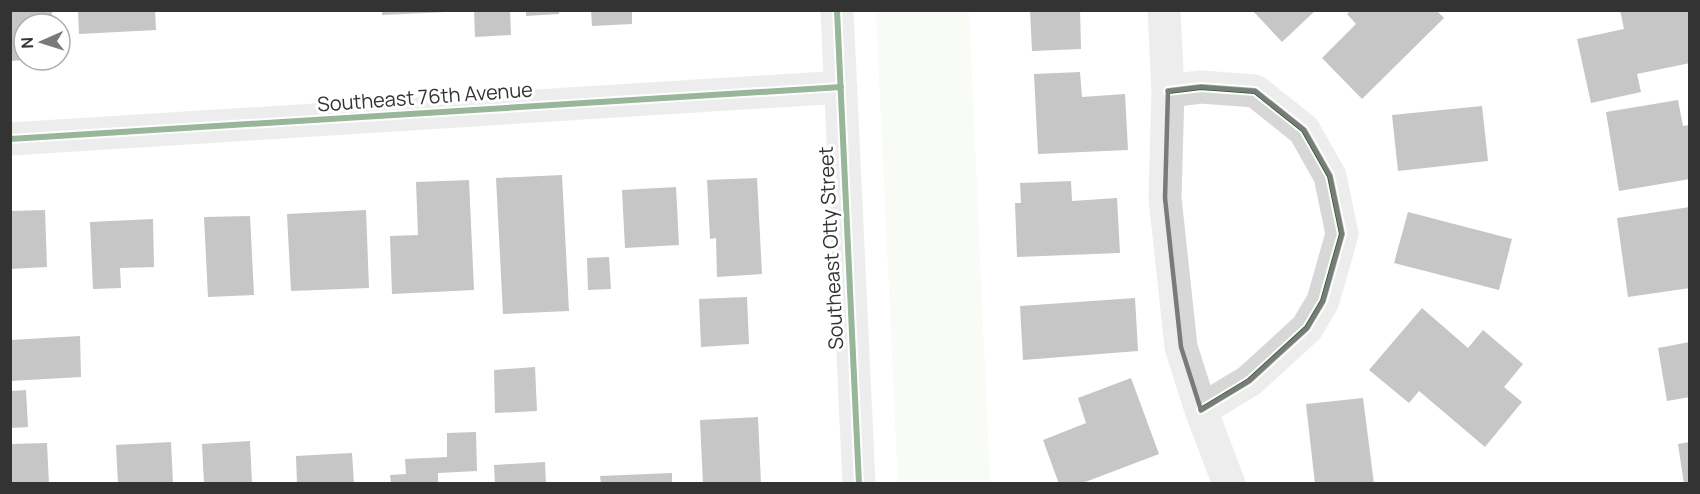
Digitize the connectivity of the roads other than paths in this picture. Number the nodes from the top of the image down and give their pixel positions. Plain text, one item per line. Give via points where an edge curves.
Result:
1 (837, 10) edge
2 (1164, 10) edge
3 (841, 87) junction
4 (1168, 91) junction
5 (10, 139) edge
6 (1201, 410) junction
7 (859, 483) edge
8 (1229, 483) edge

1 - 3 street, Southeast Otty Street
2 - 4 street
3 - 5 street, Southeast 76th Avenue
3 - 7 street, Southeast Otty Street
4 - 6 street via 1165,198 1181,347
4 - 6 street via 1201,87 1255,91 1304,130 1330,176 1342,234 1323,302 1307,328 1249,381
6 - 8 street

